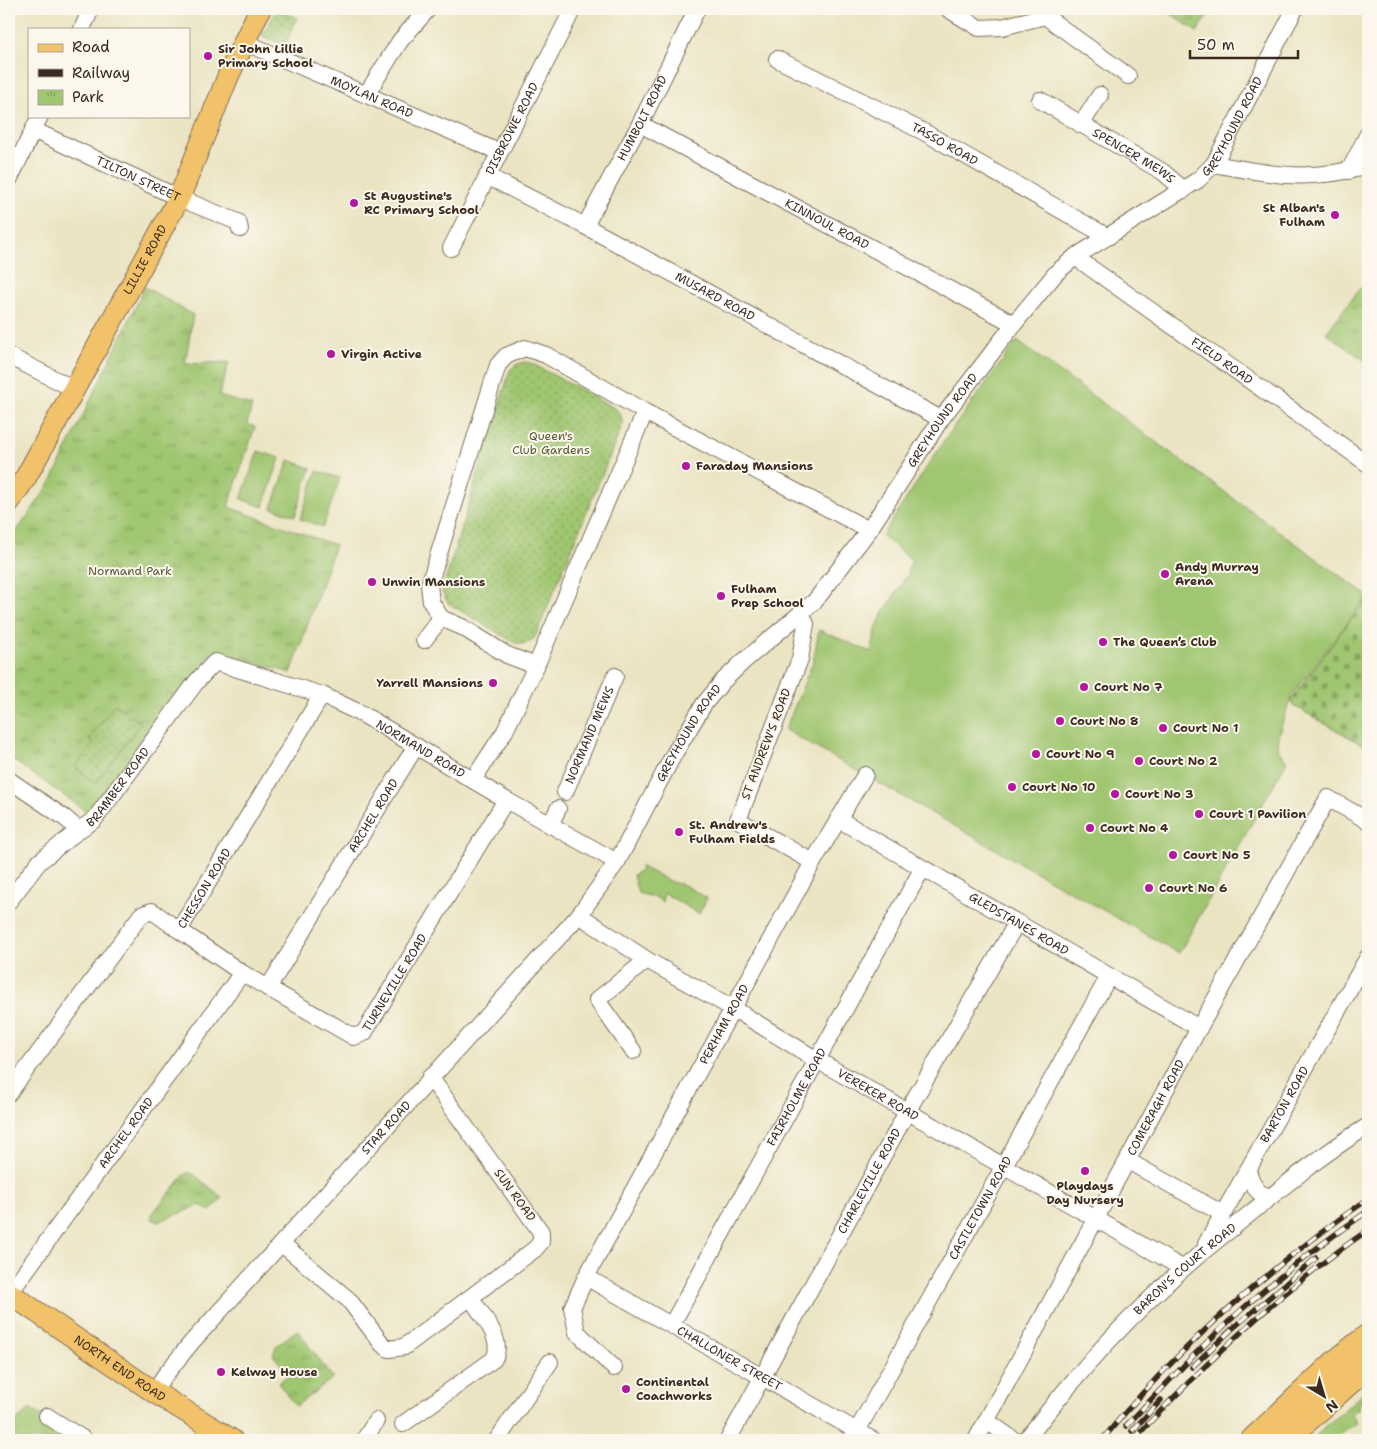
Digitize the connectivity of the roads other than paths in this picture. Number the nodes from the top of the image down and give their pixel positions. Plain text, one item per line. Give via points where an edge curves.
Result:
1 (91, 9) edge
2 (260, 9) edge
3 (428, 9) edge
4 (573, 9) edge
5 (697, 9) edge
6 (948, 9) edge
7 (1295, 9) edge
8 (1048, 12) edge
9 (82, 28) edge
10 (244, 42) junction
11 (777, 59) dead end
12 (1128, 76) dead end
13 (366, 95) junction
14 (1100, 95) dead end
15 (1040, 100) dead end
16 (36, 123) edge
17 (640, 124) junction
18 (1081, 125) junction
19 (1368, 134) edge
20 (499, 152) junction
21 (1214, 164) junction
22 (1368, 166) edge
23 (1349, 171) junction
24 (487, 176) junction
25 (9, 180) edge
26 (1184, 190) junction
27 (178, 198) junction
28 (585, 226) junction
29 (240, 229) dead end
30 (1108, 237) junction
31 (450, 248) dead end
32 (1076, 257) junction
33 (1014, 324) junction
34 (9, 356) edge
35 (74, 389) junction
36 (645, 412) junction
37 (941, 419) junction
38 (1368, 464) edge
39 (9, 502) edge
40 (869, 530) junction
41 (801, 614) junction
42 (441, 618) junction
43 (424, 640) dead end
44 (214, 662) joint
45 (536, 666) junction
46 (614, 676) dead end
47 (322, 695) junction
48 (416, 746) junction
49 (865, 775) dead end
50 (9, 780) edge
51 (473, 780) junction
52 (565, 792) dead end
53 (506, 800) junction
54 (558, 809) dead end
55 (838, 819) junction
56 (1368, 821) edge
57 (550, 825) junction
58 (79, 830) junction
59 (617, 862) junction
60 (813, 862) junction
61 (922, 870) junction
62 (9, 900) edge
63 (578, 915) junction
64 (1016, 924) junction
65 (179, 930) junction
66 (1368, 957) edge
67 (647, 960) junction
68 (242, 973) junction
69 (1109, 976) junction
70 (268, 988) junction
71 (734, 1009) junction
72 (1199, 1028) junction
73 (633, 1051) dead end
74 (818, 1060) junction
75 (430, 1077) junction
76 (9, 1093) edge
77 (908, 1110) junction
78 (1368, 1126) edge
79 (1128, 1161) junction
80 (1004, 1167) junction
81 (1248, 1172) junction
82 (1268, 1196) junction
83 (1223, 1214) junction
84 (1096, 1218) junction
85 (282, 1244) junction
86 (1200, 1252) junction
87 (1182, 1268) junction
88 (586, 1277) junction
89 (9, 1294) edge
90 (471, 1298) junction
91 (672, 1324) junction
92 (1368, 1336) edge
93 (550, 1362) dead end
94 (1368, 1364) edge
95 (614, 1368) dead end
96 (762, 1377) junction
97 (154, 1392) junction
98 (47, 1416) dead end
99 (376, 1421) dead end
100 (987, 1421) junction
101 (403, 1424) dead end
102 (854, 1436) edge
103 (85, 1440) edge
104 (232, 1440) edge
105 (364, 1440) edge
106 (496, 1440) edge
107 (728, 1440) edge
108 (873, 1440) edge
109 (976, 1440) edge
110 (1014, 1440) edge
111 (1026, 1440) edge
112 (1253, 1440) edge
113 (1285, 1440) edge

1 - 9 street
2 - 10 main road, LILLIE ROAD
3 - 13 street via 400,41
4 - 20 street, DISBROWE ROAD
5 - 17 street, HUMBOLT ROAD
6 - 8 street via 979,28 1002,27
7 - 21 street, GREYHOUND ROAD
8 - 12 street
10 - 13 street, MOYLAN ROAD
10 - 27 main road, LILLIE ROAD
11 - 30 street, TASSO ROAD via 924,132
13 - 20 street, MOYLAN ROAD
14 - 18 street, SPENCER MEWS
15 - 18 street, SPENCER MEWS
16 - 25 street
16 - 27 street, TILTON STREET
17 - 28 street, HUMBOLT ROAD
17 - 33 street, KINNOUL ROAD
18 - 26 street, SPENCER MEWS via 1163,172
19 - 23 street
20 - 24 street, DISBROWE ROAD
21 - 23 street via 1303,177
21 - 26 street, GREYHOUND ROAD
22 - 23 street
24 - 28 street, MUSARD ROAD
24 - 31 street, DISBROWE ROAD
26 - 30 street, GREYHOUND ROAD
27 - 29 street, TILTON STREET via 238,222
27 - 35 main road, LILLIE ROAD
28 - 37 street, MUSARD ROAD
30 - 32 street, GREYHOUND ROAD
32 - 33 street, GREYHOUND ROAD via 1056,273
32 - 38 street, FIELD ROAD
33 - 37 street, GREYHOUND ROAD
34 - 35 street
35 - 39 main road, LILLIE ROAD
36 - 40 street
36 - 42 street via 535,350 525,348 506,356 498,366 429,585 431,602
36 - 45 street
37 - 40 street, GREYHOUND ROAD
40 - 41 street, GREYHOUND ROAD via 815,601
41 - 59 street, GREYHOUND ROAD via 744,661 704,704
41 - 60 street, ST ANDREW'S ROAD via 806,624 800,659 738,820
42 - 43 street
42 - 45 street via 506,655
44 - 47 street, NORMAND ROAD
44 - 58 street, BRAMBER ROAD via 94,820
45 - 51 street via 505,731
46 - 52 street, NORMAND MEWS
47 - 48 street, NORMAND ROAD
47 - 65 street, CHESSON ROAD
48 - 51 street, NORMAND ROAD
48 - 70 street, ARCHEL ROAD
49 - 55 street, PERHAM ROAD
50 - 58 street
51 - 53 street, NORMAND ROAD
53 - 57 street, NORMAND ROAD
53 - 70 street, TURNEVILLE ROAD via 364,1032 354,1037
54 - 57 street
55 - 60 street, PERHAM ROAD
55 - 61 street, GLEDSTANES ROAD
56 - 72 street, COMERAGH ROAD via 1328,798
57 - 59 street, NORMAND ROAD
58 - 62 street, BRAMBER ROAD via 39,862
59 - 63 street, STAR ROAD
60 - 71 street, PERHAM ROAD
61 - 64 street, GLEDSTANES ROAD
61 - 74 street, FAIRHOLME ROAD
63 - 67 street, VEREKER ROAD
63 - 75 street, STAR ROAD
64 - 69 street, GLEDSTANES ROAD
64 - 77 street, CHARLEVILLE ROAD
65 - 68 street, TURNEVILLE ROAD
65 - 76 street, CHESSON ROAD via 152,911 141,915
66 - 81 street, BARTON ROAD
67 - 71 street, VEREKER ROAD
67 - 73 street via 596,1000
68 - 70 street, TURNEVILLE ROAD
68 - 89 street, ARCHEL ROAD
69 - 72 street, GLEDSTANES ROAD
69 - 80 street, CASTLETOWN ROAD
71 - 74 street, VEREKER ROAD
71 - 88 street, PERHAM ROAD
72 - 79 street, COMERAGH ROAD
74 - 77 street, VEREKER ROAD
74 - 91 street, FAIRHOLME ROAD
75 - 85 street, STAR ROAD
75 - 90 street, SUN ROAD via 541,1232 542,1242 536,1249
77 - 80 street, VEREKER ROAD
77 - 96 street, CHARLEVILLE ROAD
78 - 82 street, BARON'S COURT ROAD
79 - 83 street
79 - 84 street, COMERAGH ROAD
80 - 84 street, VEREKER ROAD
80 - 102 street, CASTLETOWN ROAD
81 - 82 street via 1256,1191
81 - 83 street, BARTON ROAD
82 - 86 street, BARON'S COURT ROAD
83 - 86 street, BARTON ROAD
84 - 87 street, VEREKER ROAD
84 - 100 street, COMERAGH ROAD
85 - 90 street, SUN ROAD via 349,1300 389,1349 404,1347
85 - 97 street, STAR ROAD via 191,1343
86 - 87 street, BARON'S COURT ROAD
87 - 111 street, BARON'S COURT ROAD via 1097,1352
88 - 91 street, CHALLONER STREET
88 - 95 street, PERHAM ROAD via 572,1308 577,1332
89 - 97 main road, NORTH END ROAD
90 - 101 street via 497,1340 498,1353
91 - 96 street, CHALLONER STREET
92 - 112 highway
93 - 106 street
94 - 113 highway
96 - 102 street, CHALLONER STREET
96 - 107 street, CHARLEVILLE ROAD
97 - 104 main road, NORTH END ROAD
98 - 103 street
99 - 105 street
100 - 109 street, COMERAGH ROAD
100 - 110 street
102 - 108 street, CHALLONER STREET

